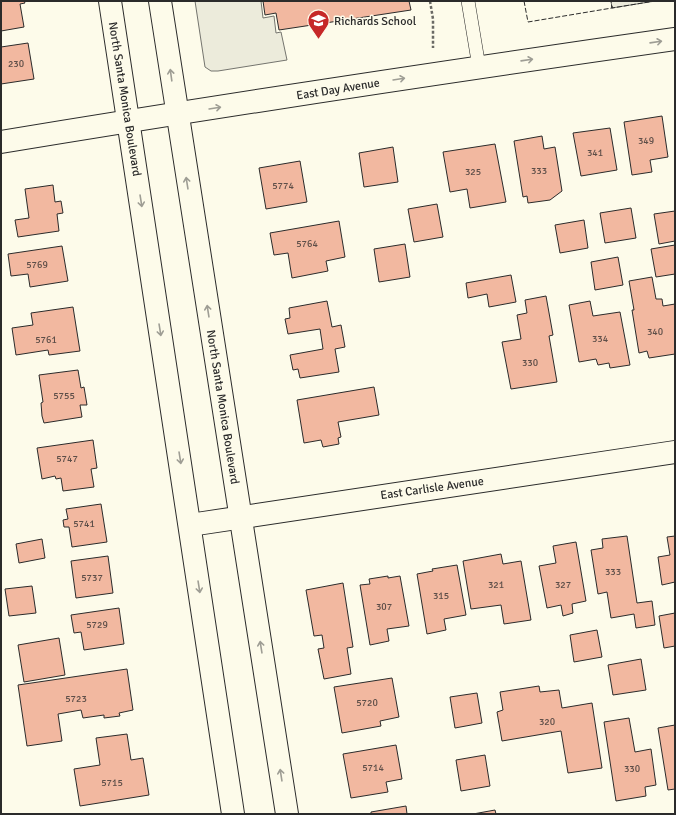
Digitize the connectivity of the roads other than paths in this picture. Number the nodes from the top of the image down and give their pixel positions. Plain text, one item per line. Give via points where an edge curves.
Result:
1 (110, 1) edge
2 (160, 1) edge
3 (468, 1) edge
4 (675, 39) edge
5 (479, 67) junction
6 (176, 113) junction
7 (129, 121) junction
8 (1, 142) edge
9 (675, 452) edge
10 (241, 517) junction
11 (190, 525) junction
12 (234, 814) edge
13 (287, 814) edge

1 - 7 street, North Santa Monica Boulevard
6 -> 2 street, North Santa Monica Boulevard
3 - 5 lane
5 -> 4 street, East Day Avenue
6 -> 5 street, East Day Avenue
6 - 7 street, East Day Avenue
10 -> 6 street, North Santa Monica Boulevard
7 - 8 street, East Day Avenue
7 -> 11 street, North Santa Monica Boulevard
9 - 10 street, East Carlisle Avenue
10 - 11 street, East Carlisle Avenue
13 -> 10 street, North Santa Monica Boulevard
11 -> 12 street, North Santa Monica Boulevard

